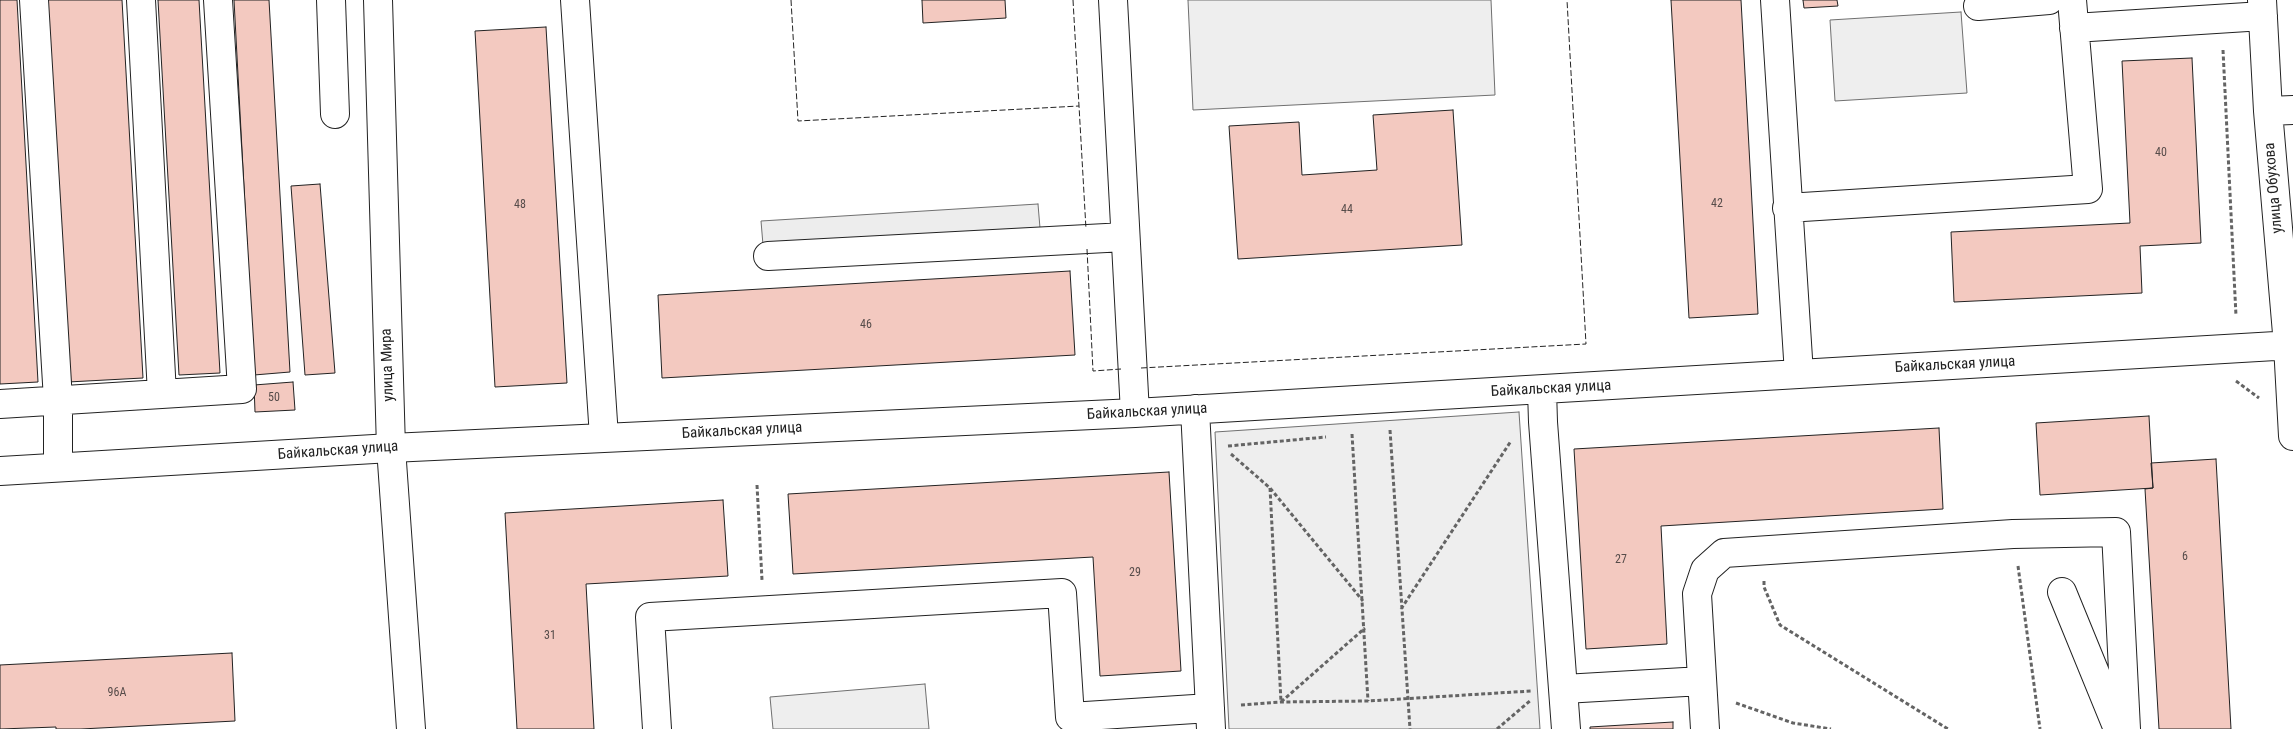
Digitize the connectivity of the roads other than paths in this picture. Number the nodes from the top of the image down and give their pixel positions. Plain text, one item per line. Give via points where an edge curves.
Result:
1 (34, 0) edge
2 (141, 0) edge
3 (218, 0) edge
4 (331, 0) edge
5 (378, 0) edge
6 (575, 0) edge
7 (1113, 0) edge
8 (1774, 0) edge
9 (2049, 0) edge
10 (2072, 0) edge
11 (1978, 6) dead end
12 (2262, 8) edge
13 (2074, 28) junction
14 (2280, 111) edge
15 (335, 114) dead end
16 (1787, 208) junction
17 (1125, 237) junction
18 (768, 256) dead end
19 (2291, 345) edge
20 (1799, 374) junction
21 (1542, 390) junction
22 (162, 394) junction
23 (58, 400) junction
24 (0, 404) edge
25 (1195, 409) junction
26 (1135, 413) junction
27 (2293, 436) edge
28 (604, 437) junction
29 (391, 448) junction
30 (58, 467) junction
31 (0, 471) edge
32 (2062, 592) dead end
33 (1553, 690) junction
34 (1703, 704) edge
35 (1211, 718) edge
36 (1070, 723) edge
37 (411, 729) edge
38 (657, 729) edge
39 (1566, 729) edge
40 (2118, 729) edge
41 (2126, 729) edge

1 - 23 street
2 - 22 street
3 - 22 street via 242,389
4 - 15 street
5 - 29 street, улица Мира
6 - 28 street
7 - 17 street
8 - 16 street
9 - 11 street
10 - 13 street
12 - 13 street via 2221,19
12 - 14 street, улица Обухова
13 - 16 street via 2088,189
14 - 19 street, улица Обухова
16 - 20 street
17 - 18 street
17 - 26 street
19 - 20 street, Байкальская улица
19 - 27 street, улица Обухова
20 - 21 street, Байкальская улица
21 - 25 street, Байкальская улица
21 - 33 street
22 - 23 street
23 - 24 street
23 - 30 street
25 - 26 street, Байкальская улица
25 - 35 street
26 - 28 street, Байкальская улица
28 - 29 street, Байкальская улица
29 - 30 street, Байкальская улица
29 - 37 street, улица Мира
30 - 31 street, Байкальская улица
32 - 40 street
33 - 34 street
33 - 39 street
34 - 41 street via 1697,594 1704,570 1724,553 2013,534 2116,532
35 - 36 street
36 - 38 street via 1062,593 650,617

